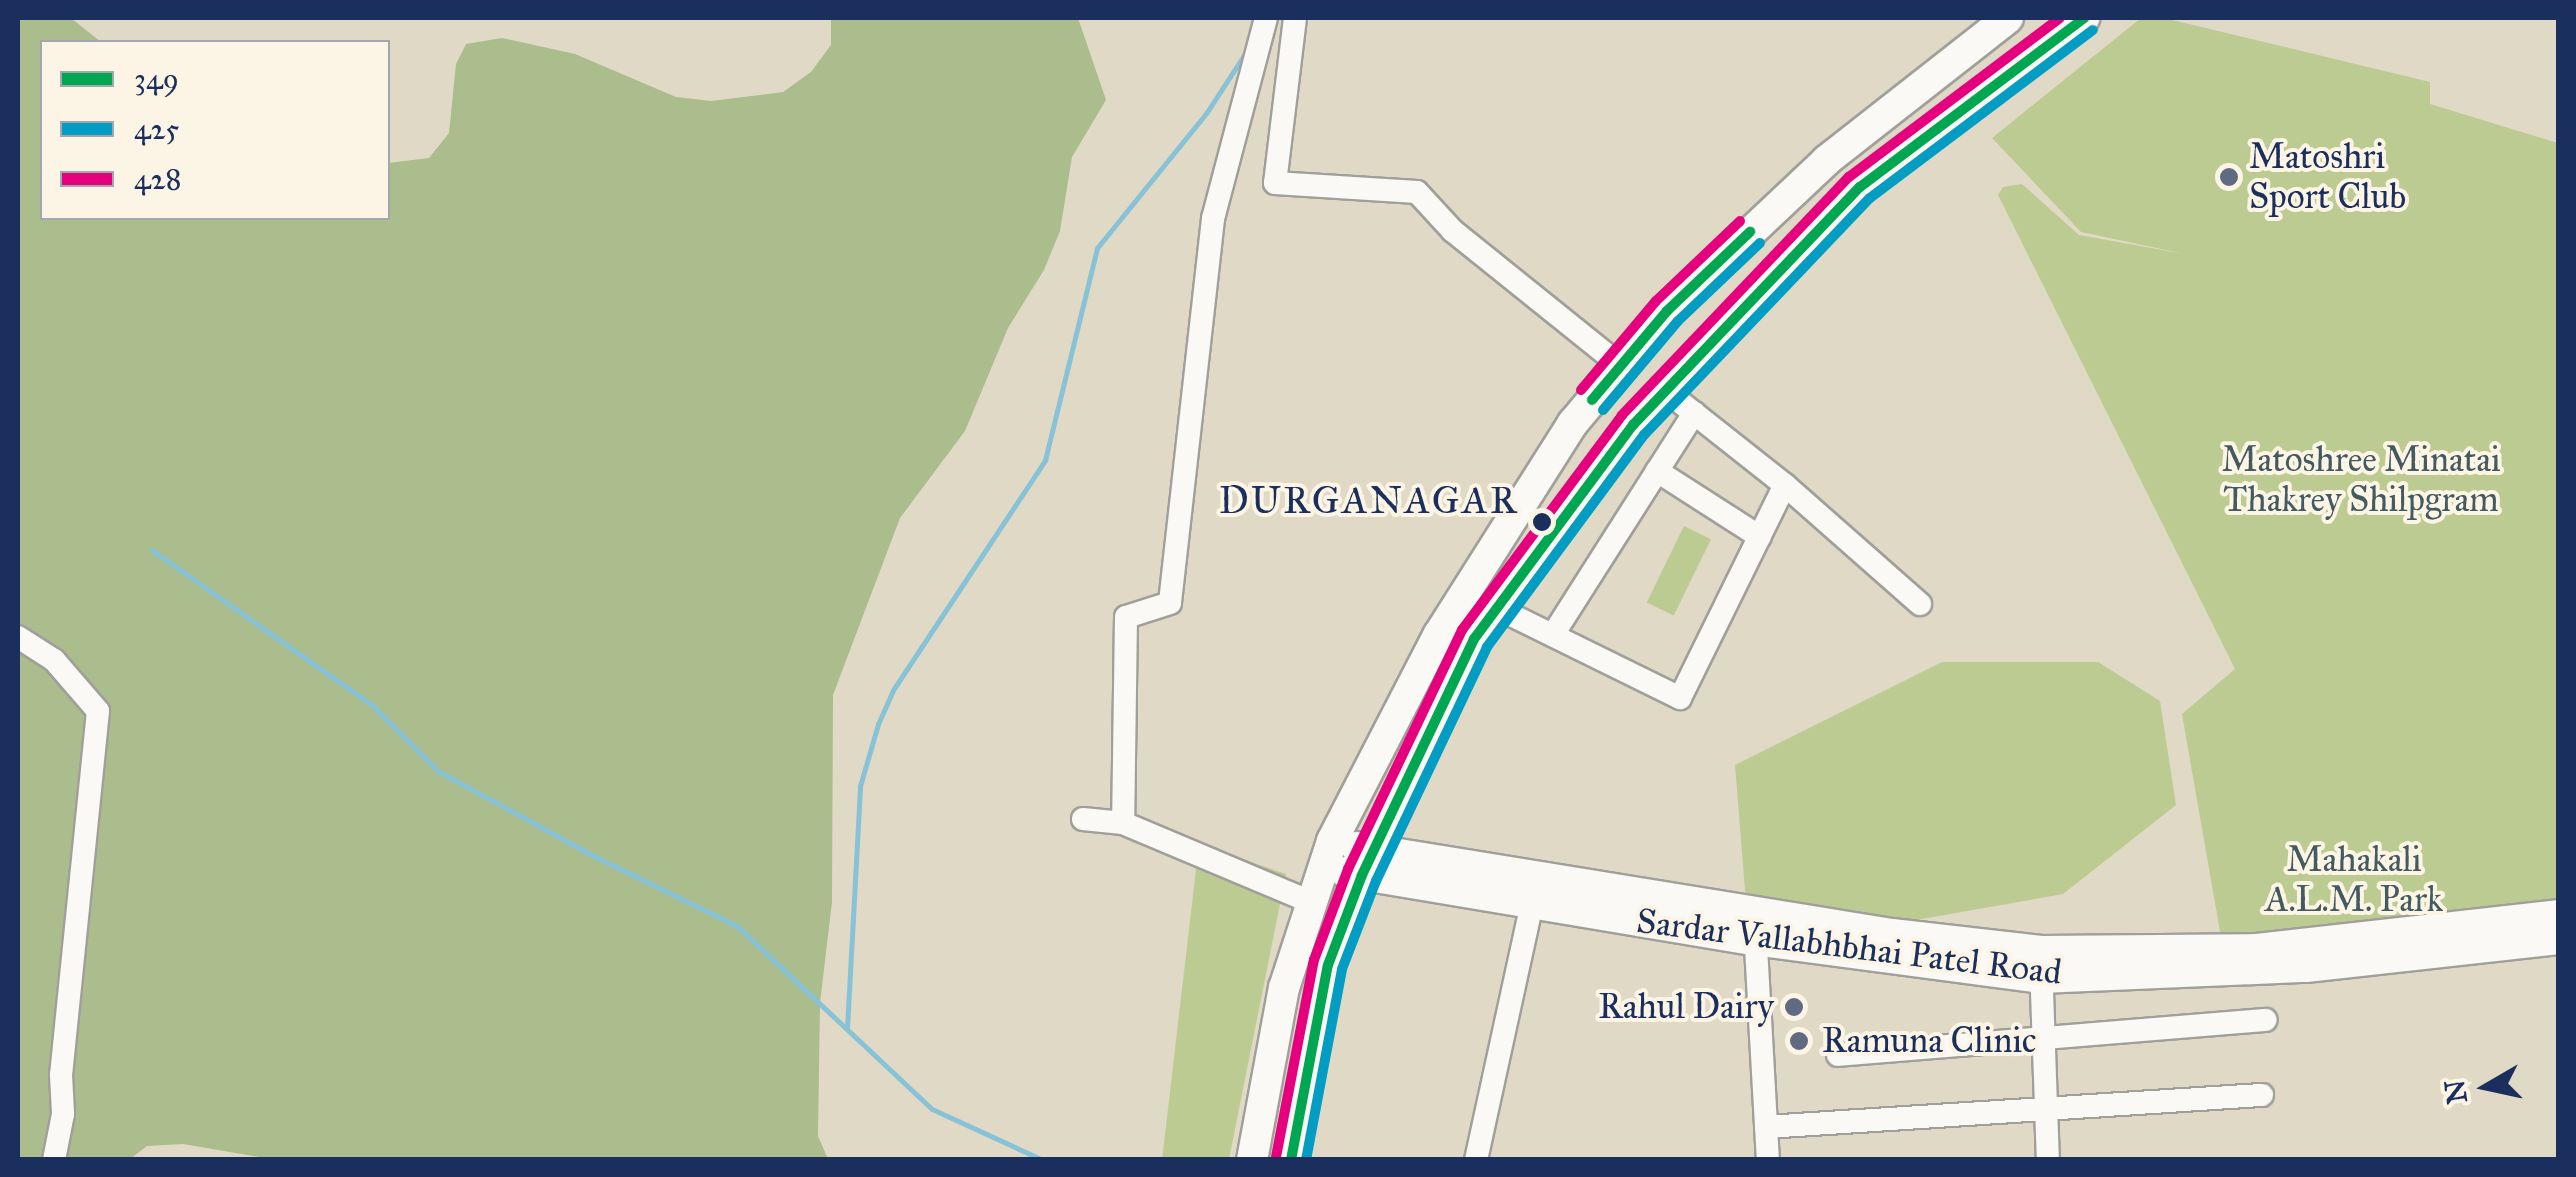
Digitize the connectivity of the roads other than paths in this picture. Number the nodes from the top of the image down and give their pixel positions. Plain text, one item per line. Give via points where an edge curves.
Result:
1 (1266, 18) edge
2 (1295, 18) edge
3 (2008, 18) edge
4 (2084, 18) edge
5 (1621, 366) junction
6 (1666, 391) junction
7 (1694, 413) junction
8 (1657, 471) junction
9 (1785, 485) junction
10 (1760, 537) junction
11 (1920, 604) dead end
12 (1497, 608) junction
13 (1554, 633) junction
14 (18, 637) edge
15 (1084, 820) dead end
16 (1123, 823) junction
17 (1327, 854) junction
18 (1367, 864) junction
19 (1535, 889) junction
20 (1312, 902) junction
21 (2558, 915) edge
22 (1755, 926) junction
23 (2558, 939) edge
24 (2040, 965) junction
25 (2266, 1020) dead end
26 (2043, 1039) junction
27 (1838, 1055) dead end
28 (2262, 1095) dead end
29 (2046, 1106) junction
30 (1766, 1127) junction
31 (54, 1160) edge
32 (1252, 1160) edge
33 (1290, 1160) edge
34 (1476, 1160) edge
35 (1768, 1160) edge
36 (2048, 1160) edge

1 - 16 street via 1213,220 1170,603 1126,617
2 - 5 street via 1275,182 1417,192 1453,230
3 - 5 main road via 1827,160 1666,311
4 - 6 main road via 1860,187
5 - 17 main road via 1573,423 1439,634
6 - 7 street
6 - 12 main road via 1632,425
7 - 8 street
7 - 9 street
8 - 10 street
8 - 13 street
9 - 10 street
9 - 11 street
10 - 13 street via 1680,698
12 - 13 street
12 - 18 main road via 1474,639
14 - 31 street via 54,660 98,711
15 - 16 street
16 - 20 street
17 - 18 main road, Sardar Vallabhbhai Patel Road
17 - 20 main road
18 - 19 main road, Sardar Vallabhbhai Patel Road
18 - 33 main road via 1328,965
19 - 22 main road, Sardar Vallabhbhai Patel Road
19 - 34 street
20 - 32 main road via 1284,988
21 - 24 main road, Sardar Vallabhbhai Patel Road
22 - 24 main road, Sardar Vallabhbhai Patel Road
22 - 30 street
23 - 24 main road, Sardar Vallabhbhai Patel Road via 2306,967
24 - 26 street
25 - 26 street
26 - 27 street
26 - 29 street
28 - 29 street
29 - 30 street
29 - 36 street
30 - 35 street

